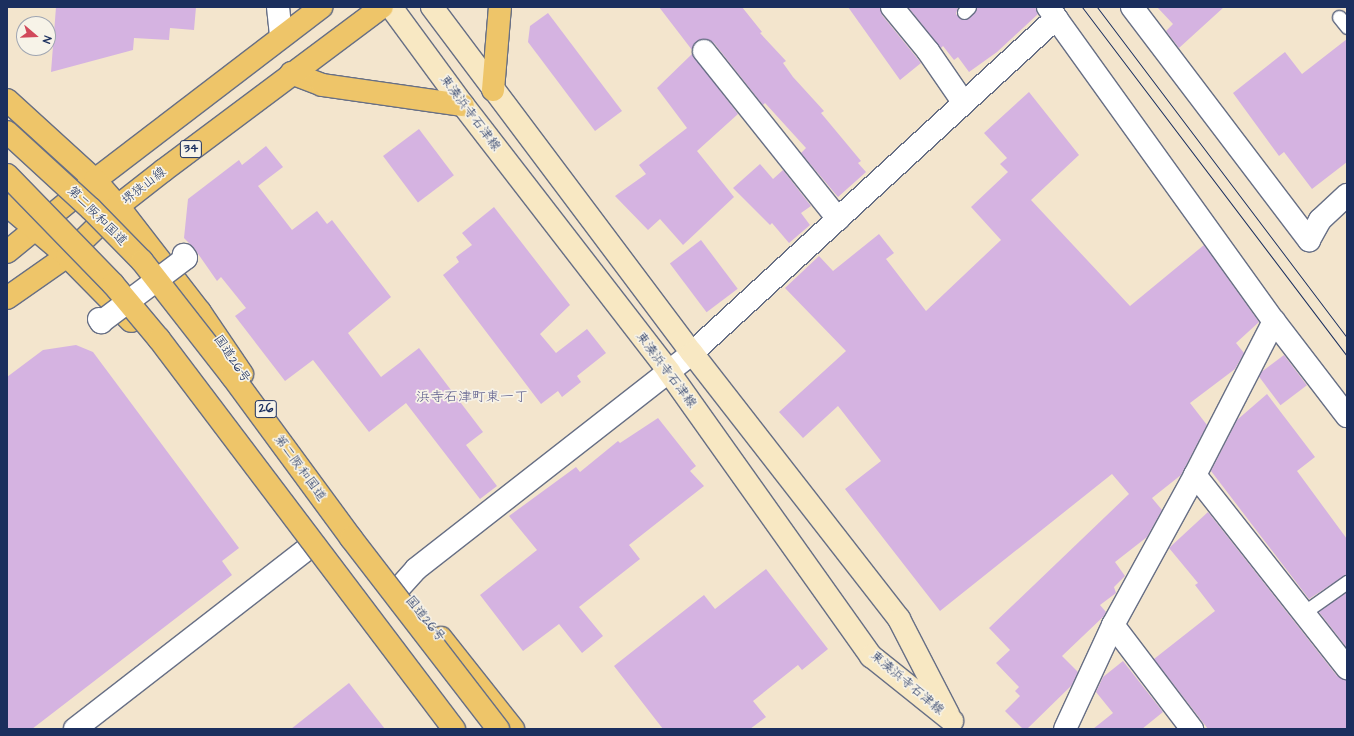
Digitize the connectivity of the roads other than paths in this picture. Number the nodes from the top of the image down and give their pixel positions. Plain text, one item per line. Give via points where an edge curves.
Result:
1 (278, 7) edge
2 (321, 7) edge
3 (382, 7) edge
4 (391, 7) edge
5 (432, 7) edge
6 (500, 7) edge
7 (892, 7) edge
8 (1132, 7) edge
9 (1052, 12) edge
10 (281, 36) junction
11 (704, 51) dead end
12 (291, 73) junction
13 (493, 90) junction
14 (7, 100) edge
15 (963, 102) junction
16 (463, 105) junction
17 (7, 132) edge
18 (7, 175) edge
19 (95, 180) junction
20 (1347, 195) edge
21 (7, 205) edge
22 (118, 206) junction
23 (838, 219) junction
24 (36, 230) junction
25 (7, 252) edge
26 (67, 256) junction
27 (184, 256) dead end
28 (7, 298) edge
29 (100, 319) dead end
30 (1274, 321) junction
31 (692, 353) junction
32 (669, 372) junction
33 (1347, 416) edge
34 (1195, 475) junction
35 (307, 549) junction
36 (1347, 582) edge
37 (400, 587) junction
38 (1304, 613) junction
39 (1113, 625) junction
40 (1347, 668) edge
41 (951, 726) edge
42 (75, 729) edge
43 (443, 729) edge
44 (454, 729) edge
45 (498, 729) edge
46 (513, 729) edge
47 (1064, 729) edge
48 (1192, 729) edge

1 - 10 street
2 - 10 main road, 34
3 - 12 main road, 堺狭山線 / 34
4 - 16 street, 東湊浜寺石津線
5 - 13 street, 東湊浜寺石津線
6 - 13 main road
7 - 15 street via 928,51
8 - 20 street via 1309,240 1320,220
9 - 15 street
9 - 30 street
10 - 19 main road, 34
11 - 23 street
12 - 16 main road via 322,85
12 - 22 main road, 堺狭山線 / 34
13 - 31 street, 東湊浜寺石津線
14 - 19 main road, 国道26号 / 26
15 - 23 street
16 - 32 street, 東湊浜寺石津線
17 - 45 main road, 第二阪和国道 / 26, bridge via 142,261 232,376 351,538
18 - 44 main road, bridge via 113,284 159,339
19 - 22 main road, 国道26号 / 26
19 - 24 main road, 34
21 - 24 main road
22 - 26 main road, 堺狭山線 / 34
22 - 37 main road, 国道26号 / 26 via 200,312 289,444
23 - 31 street
24 - 25 main road, 34
24 - 26 main road
26 - 28 main road, 堺狭山線 / 34
26 - 35 main road via 154,344
27 - 29 street, bridge via 186,258 101,322
30 - 33 street
30 - 34 street
31 - 32 street
31 - 41 street, 東湊浜寺石津線 via 900,619
32 - 37 street via 416,569
32 - 41 street, 東湊浜寺石津線 via 871,656
34 - 38 street
34 - 39 street
35 - 42 street
35 - 43 main road
36 - 38 lane
37 - 46 main road, 国道26号 / 26
38 - 40 street
39 - 47 street
39 - 48 street

